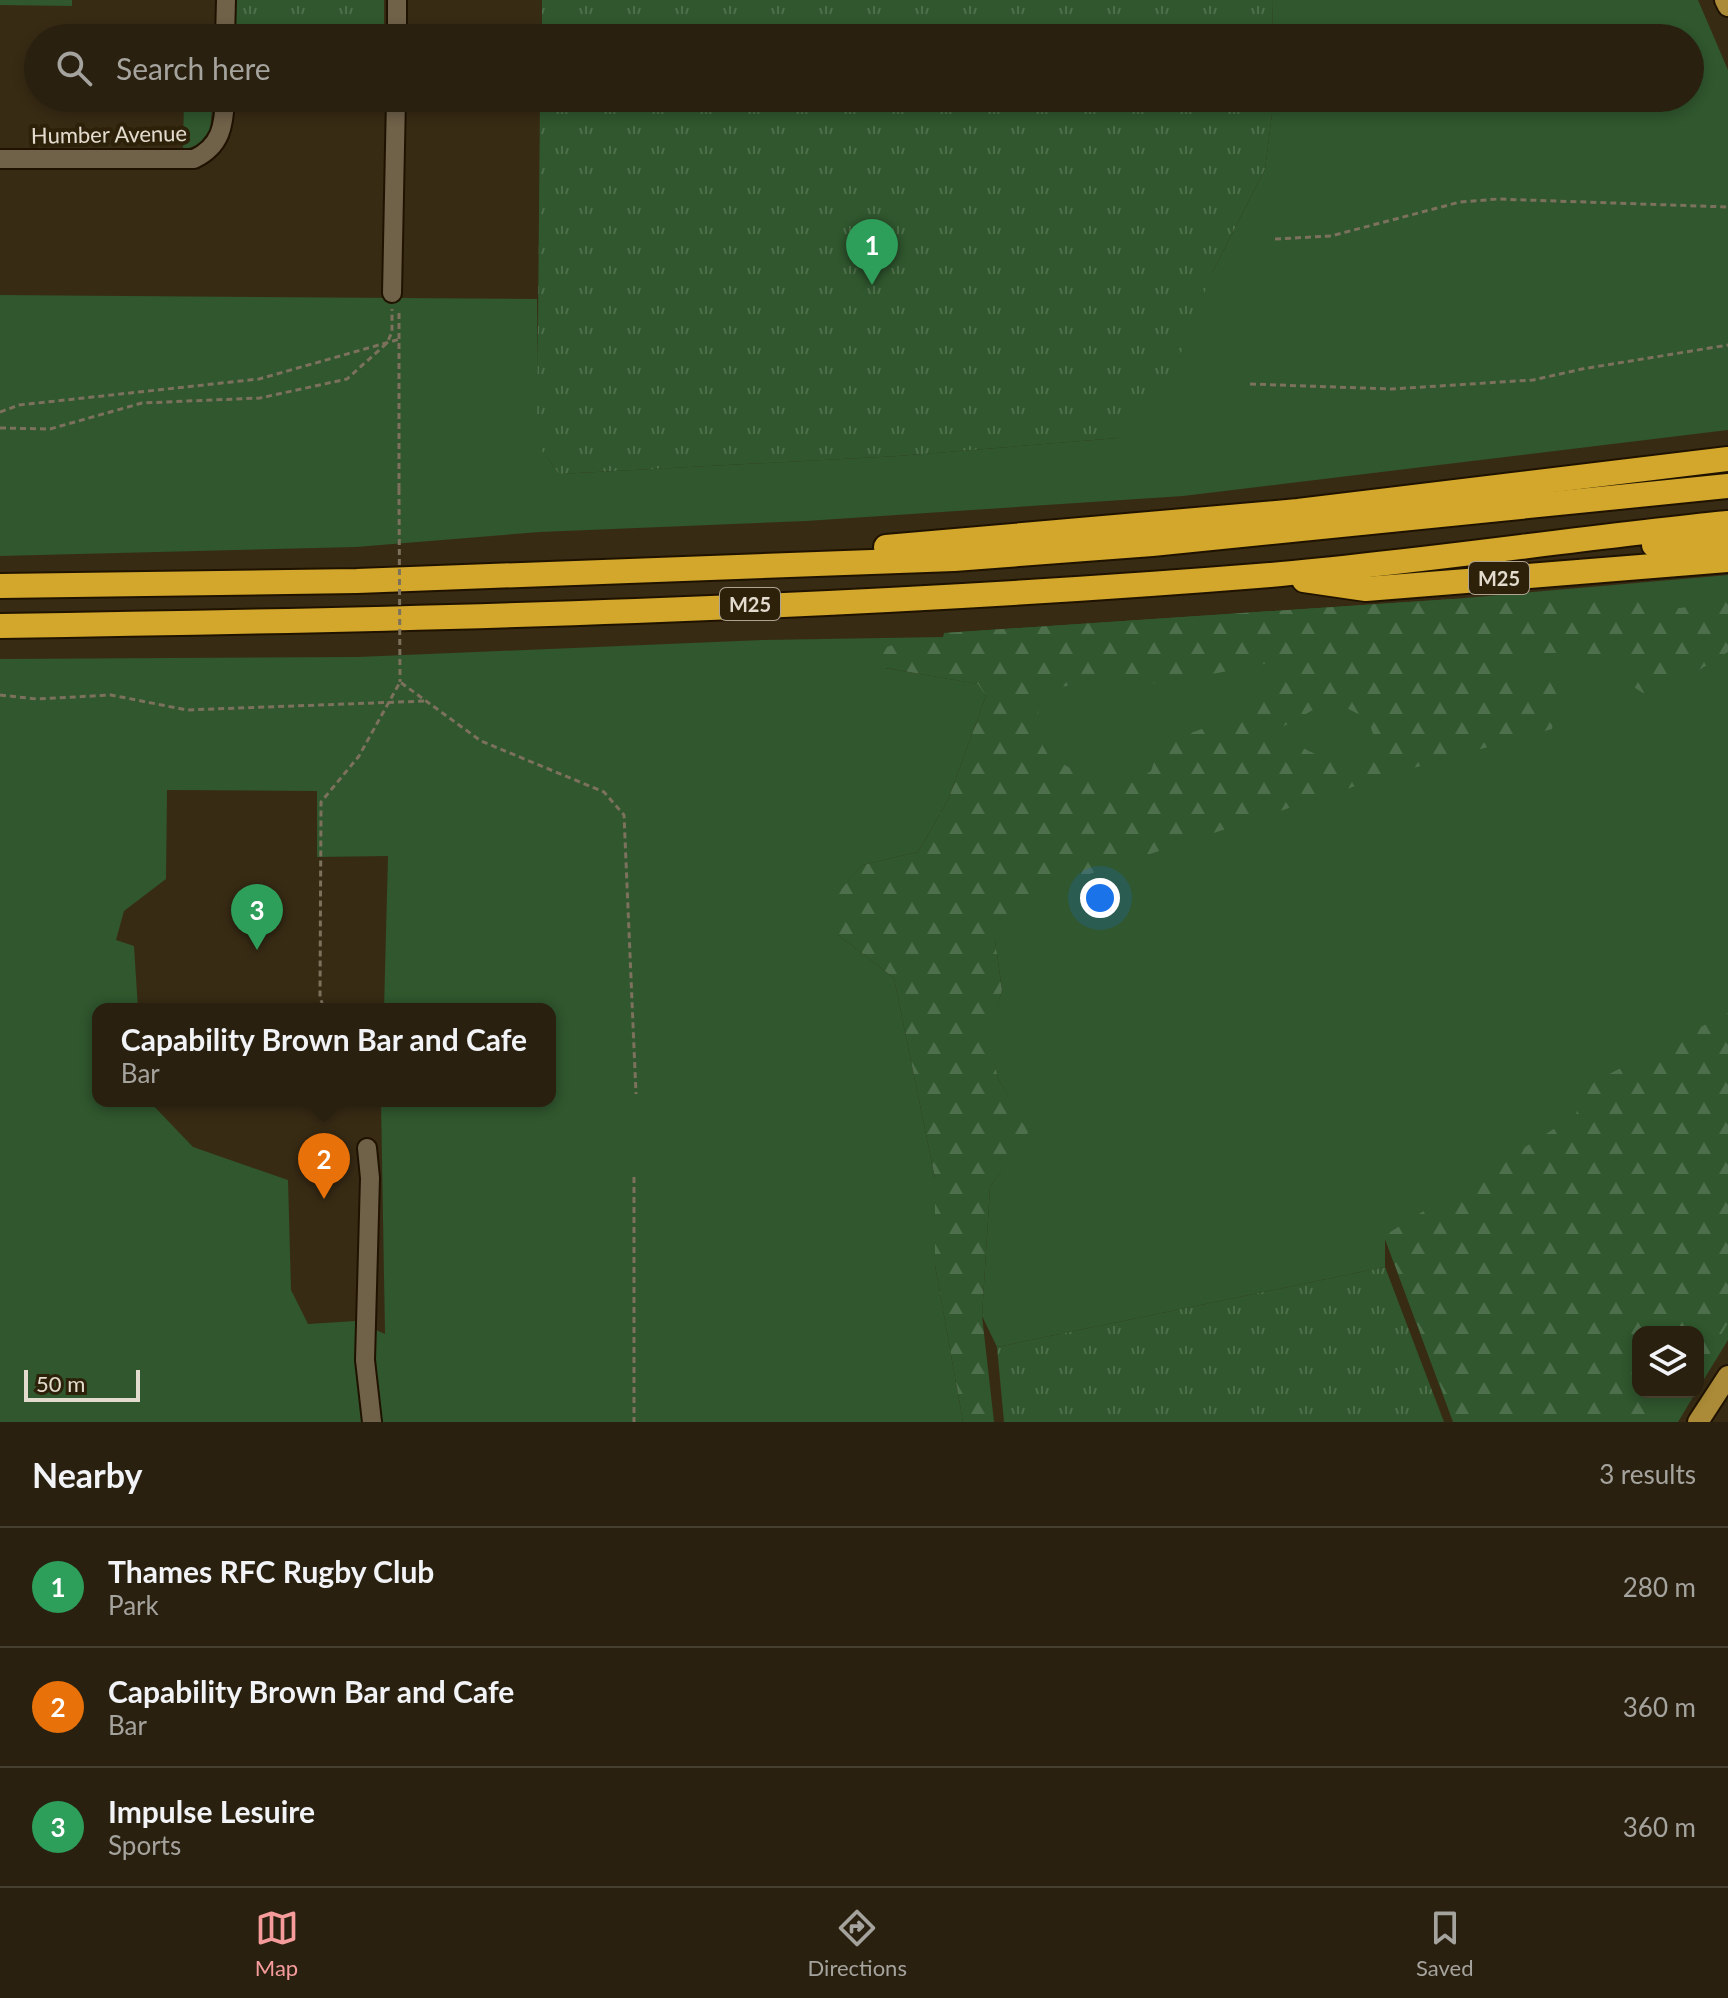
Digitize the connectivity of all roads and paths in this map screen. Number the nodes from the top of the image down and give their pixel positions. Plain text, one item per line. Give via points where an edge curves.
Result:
1 (226, 0) edge
2 (397, 0) edge
3 (1725, 0) edge
4 (1728, 6) edge
5 (225, 24) edge
6 (397, 24) edge
7 (224, 112) edge
8 (396, 112) edge
9 (0, 159) edge
10 (1728, 207) edge
11 (1275, 239) dead end
12 (396, 298) junction
13 (400, 339) junction
14 (387, 343) junction
15 (1728, 345) edge
16 (1250, 384) dead end
17 (0, 412) edge
18 (0, 428) edge
19 (1728, 459) edge
20 (1728, 483) edge
21 (1728, 523) edge
22 (1728, 542) edge
23 (1498, 550) junction
24 (1728, 560) edge
25 (660, 570) junction
26 (1271, 575) junction
27 (0, 586) edge
28 (0, 626) edge
29 (400, 682) junction
30 (0, 695) edge
31 (429, 701) junction
32 (390, 702) junction
33 (323, 1003) edge
34 (636, 1094) dead end
35 (367, 1148) dead end
36 (634, 1177) dead end
37 (1728, 1376) edge
38 (372, 1422) edge
39 (634, 1422) edge
40 (1698, 1422) edge

1 - 5 street
2 - 6 street
3 - 4 main road
7 - 9 street, Humber Avenue via 219,138 194,159
8 - 12 street
10 - 11 path via 1498,199 1460,202 1331,236
12 - 13 path
12 - 14 path
13 - 14 path
13 - 29 path, bridge
14 - 17 path via 259,379 19,405
14 - 18 path via 347,379 304,389 260,398 142,403 50,429
15 - 16 path via 1533,380 1391,389
19 - 25 highway, M25 via 1298,511
20 - 25 highway, M25 via 1152,544 954,559
21 - 23 highway, M25
22 - 23 highway, M25
23 - 26 highway, M25
24 - 26 highway, M25 via 1366,589
25 - 27 highway, M25
26 - 28 highway, M25 via 664,609
29 - 31 path
29 - 32 path
30 - 32 path via 111,695 187,710
31 - 32 path
31 - 34 path via 481,741 604,792 624,815
32 - 33 path via 359,756 321,802
35 - 38 street via 366,1372
36 - 39 path
37 - 40 main road

